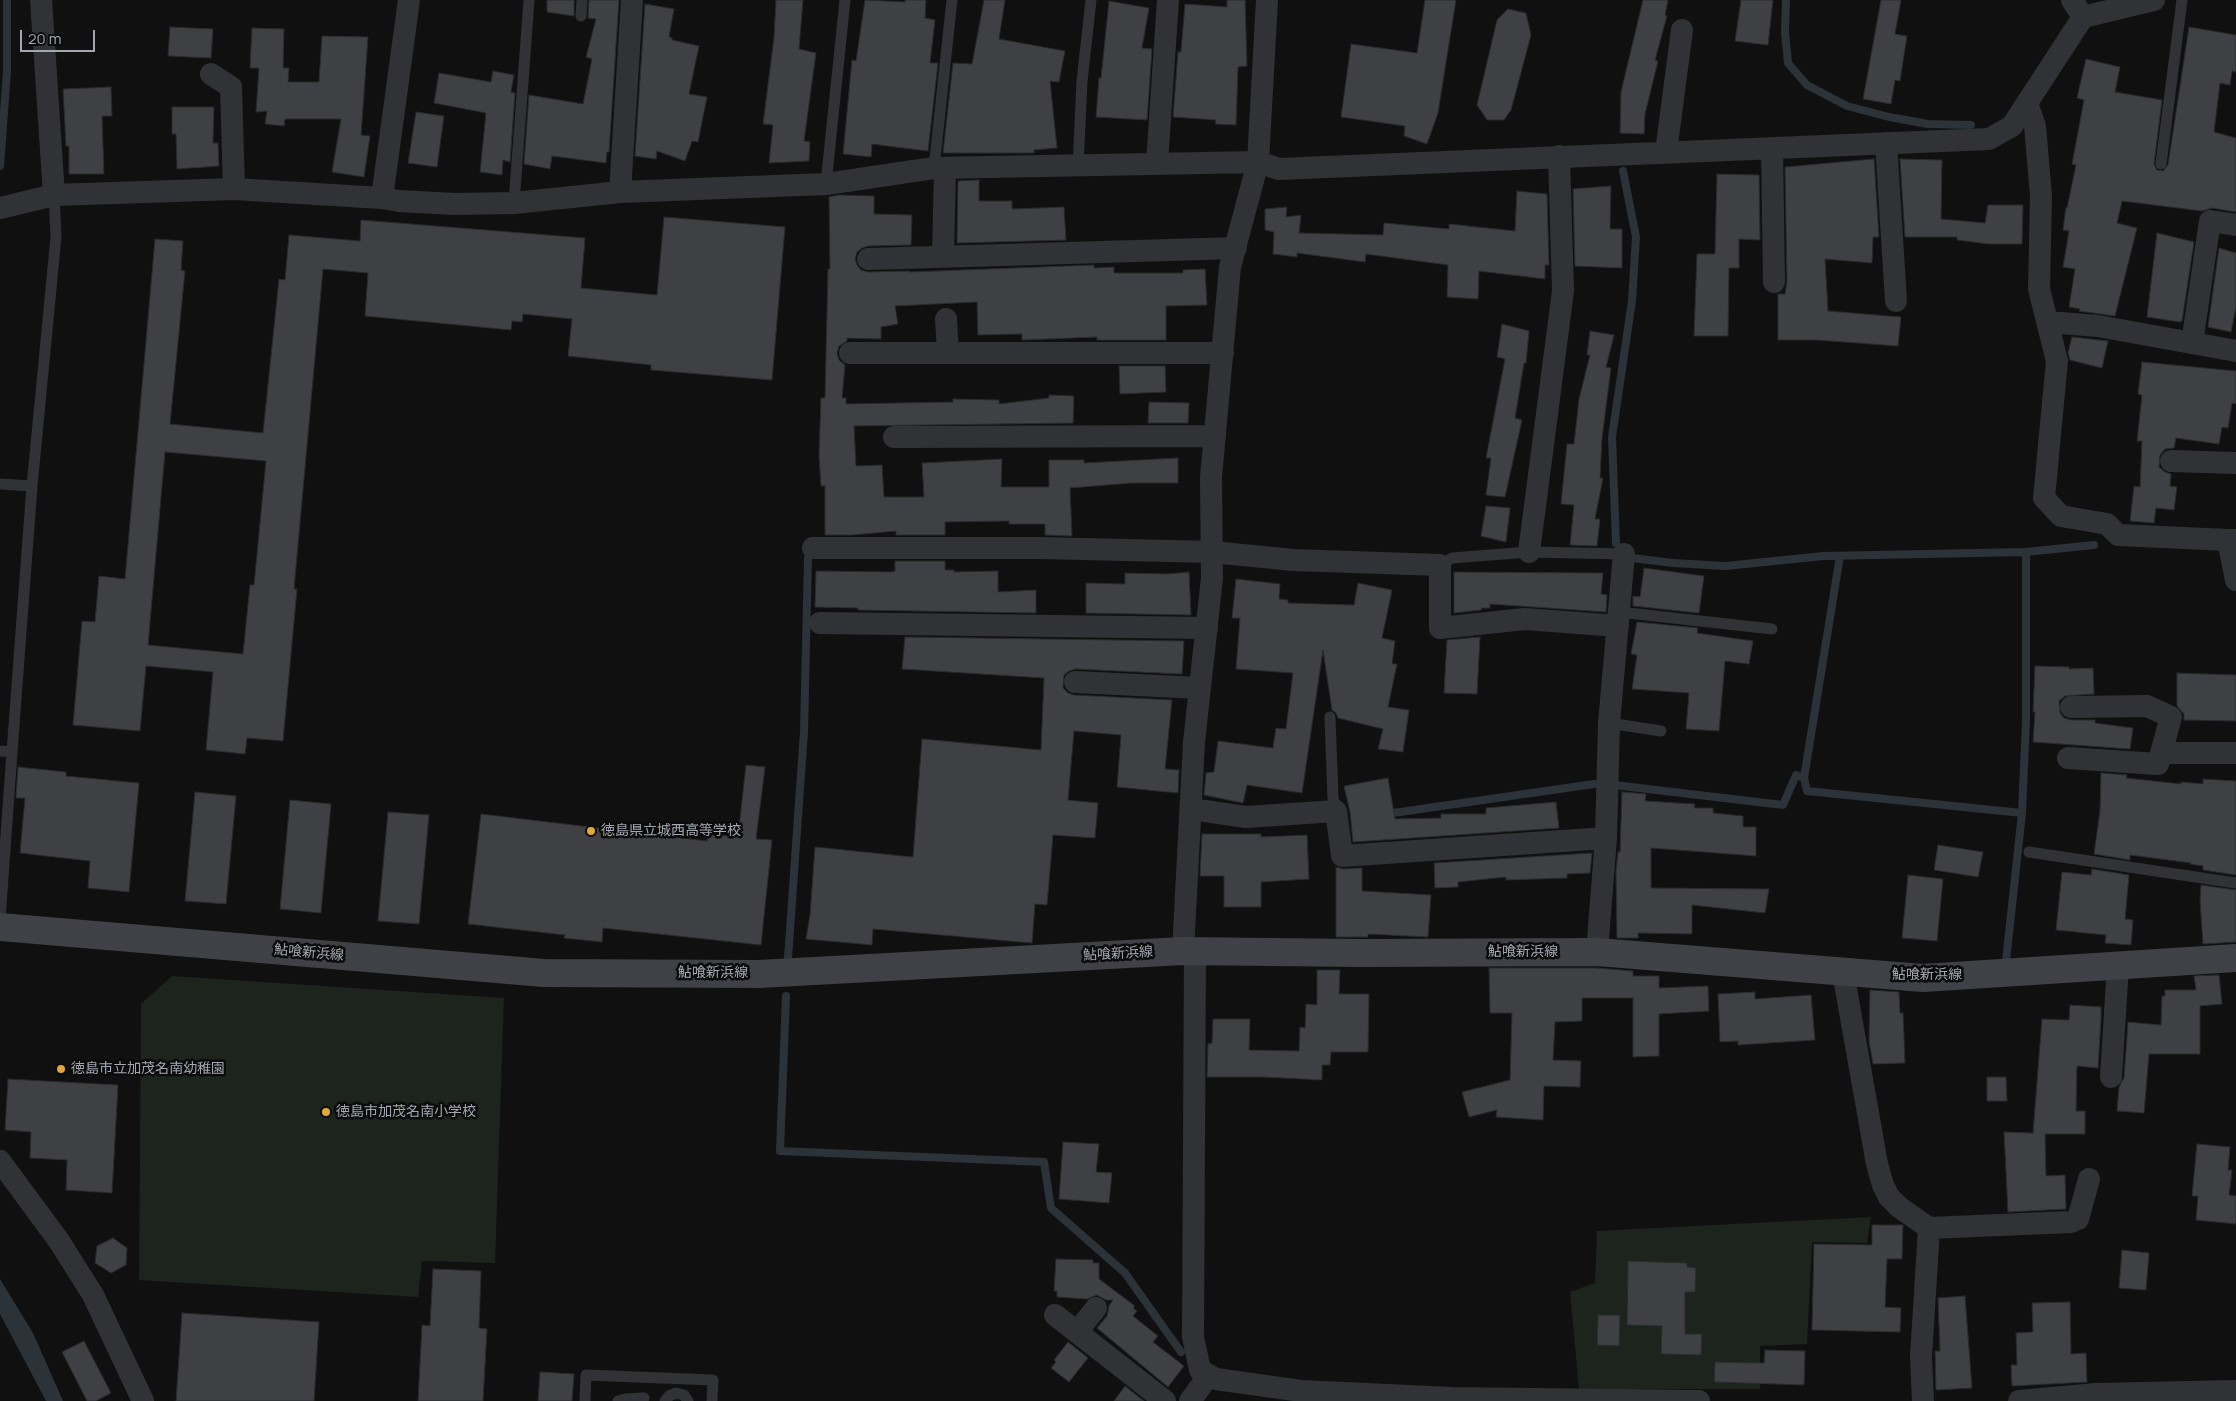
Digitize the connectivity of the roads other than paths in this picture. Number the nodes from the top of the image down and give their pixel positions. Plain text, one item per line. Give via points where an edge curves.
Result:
1 (41, 0) edge
2 (409, 0) edge
3 (529, 0) edge
4 (582, 0) edge
5 (632, 0) edge
6 (845, 0) edge
7 (952, 0) edge
8 (1091, 0) edge
9 (1168, 0) edge
10 (1267, 0) edge
11 (2154, 0) edge
12 (2182, 0) edge
13 (2078, 8) edge
14 (581, 16) dead end
15 (1682, 30) dead end
16 (211, 74) dead end
17 (2027, 103) junction
18 (1886, 143) junction
19 (1772, 148) junction
20 (1666, 152) junction
21 (1559, 156) junction
22 (1258, 162) junction
23 (1157, 163) junction
24 (2161, 164) dead end
25 (1078, 166) junction
26 (939, 168) junction
27 (826, 184) junction
28 (234, 189) junction
29 (620, 192) junction
30 (54, 195) junction
31 (382, 198) junction
32 (514, 203) junction
33 (0, 208) edge
34 (2236, 226) edge
35 (1236, 248) junction
36 (943, 256) junction
37 (868, 259) dead end
38 (1774, 282) dead end
39 (1896, 300) dead end
40 (946, 319) dead end
41 (2047, 322) junction
42 (2192, 343) junction
43 (2236, 351) edge
44 (850, 353) dead end
45 (948, 353) junction
46 (1223, 353) junction
47 (1215, 436) junction
48 (894, 437) dead end
49 (2172, 461) dead end
50 (2236, 463) edge
51 (0, 484) edge
52 (32, 486) junction
53 (2232, 540) edge
54 (813, 548) dead end
55 (1212, 552) junction
56 (1529, 552) junction
57 (1624, 554) joint
58 (1440, 564) junction
59 (2236, 580) edge
60 (1619, 619) junction
61 (820, 623) dead end
62 (1207, 628) junction
63 (1772, 628) dead end
64 (1074, 682) dead end
65 (1200, 688) junction
66 (2071, 707) dead end
67 (1330, 717) dead end
68 (1609, 723) junction
69 (1661, 731) dead end
70 (6, 751) edge
71 (2161, 752) junction
72 (2236, 753) edge
73 (2068, 758) dead end
74 (1191, 809) junction
75 (1336, 811) junction
76 (1606, 838) junction
77 (2029, 852) dead end
78 (2236, 883) edge
79 (0, 920) edge
80 (0, 927) edge
81 (1189, 951) junction
82 (1597, 952) junction
83 (2236, 958) edge
84 (2118, 966) junction
85 (1843, 972) junction
86 (2110, 1077) dead end
87 (0, 1161) edge
88 (2089, 1179) dead end
89 (1930, 1228) junction
90 (1096, 1308) dead end
91 (1055, 1315) dead end
92 (1077, 1332) junction
93 (1208, 1375) junction
94 (646, 1377) junction
95 (2236, 1391) edge
96 (1300, 1396) edge
97 (644, 1399) edge
98 (1452, 1400) edge
99 (143, 1401) edge
100 (584, 1401) edge
101 (618, 1401) edge
102 (665, 1401) edge
103 (688, 1401) edge
104 (712, 1401) edge
105 (1164, 1401) edge
106 (1190, 1401) edge
107 (1699, 1401) edge
108 (1923, 1401) edge
109 (2019, 1401) edge

1 - 30 street
2 - 31 street
3 - 32 lane
4 - 14 lane
5 - 29 street
6 - 27 lane
7 - 26 lane
8 - 25 lane via 1082,80
9 - 23 street
10 - 22 street
11 - 13 street
12 - 24 lane
13 - 17 street
15 - 20 street
16 - 28 street via 231,87
17 - 18 street via 2012,126 1989,139
17 - 41 street via 2035,126 2040,196 2040,289
18 - 19 street
18 - 39 street
19 - 20 street
19 - 38 street
20 - 21 street
21 - 22 street via 1279,169
21 - 56 street via 1563,291
22 - 23 street
22 - 35 street
23 - 25 street
25 - 26 street
26 - 27 street
26 - 36 street
27 - 29 street
28 - 30 street
28 - 31 street
29 - 32 street
30 - 33 street
30 - 52 lane via 56,237
31 - 32 street via 454,204
34 - 42 street via 2210,221
35 - 36 street
35 - 46 street via 1230,267
36 - 37 street
40 - 45 street
41 - 42 street via 2098,326
41 - 53 street via 2057,362 2044,498 2061,516 2107,524 2118,535
42 - 43 street
44 - 45 street via 894,344
45 - 46 street
46 - 47 street
47 - 48 street
47 - 55 street via 1211,477
49 - 50 street
51 - 52 lane
52 - 70 lane
53 - 59 street
54 - 55 street
55 - 58 street via 1292,560
55 - 62 street
56 - 57 lane
56 - 58 lane via 1452,558
57 - 60 street
58 - 60 street via 1440,628 1525,619
60 - 63 lane
60 - 68 street
61 - 62 street
62 - 65 street
64 - 65 street
65 - 74 street
66 - 71 street via 2147,706 2170,717
67 - 75 lane
68 - 69 lane
68 - 76 street
70 - 79 lane
71 - 72 street
71 - 73 street via 2158,764
74 - 75 street via 1246,817
74 - 81 street
75 - 76 street via 1342,856
76 - 82 street
77 - 78 lane
80 - 81 main road, 鮎喰新浜線 via 544,973 760,974
81 - 82 main road, 鮎喰新浜線 via 1361,954
81 - 93 street via 1192,1337 1200,1370
82 - 85 main road, 鮎喰新浜線
83 - 84 main road, 鮎喰新浜線
84 - 85 main road, 鮎喰新浜線 via 1923,978
84 - 86 street
85 - 89 street via 1883,1184 1898,1207
87 - 99 street via 59,1241 93,1295
88 - 89 street via 2078,1219 2071,1222
89 - 108 street via 1921,1357
90 - 92 street
91 - 92 street
92 - 105 street
93 - 96 street
93 - 106 street
94 - 97 lane
94 - 100 lane via 586,1375
94 - 104 lane via 713,1380
95 - 109 street via 2096,1394
96 - 98 street
97 - 101 lane
98 - 107 street
102 - 103 lane via 676,1393 684,1395

